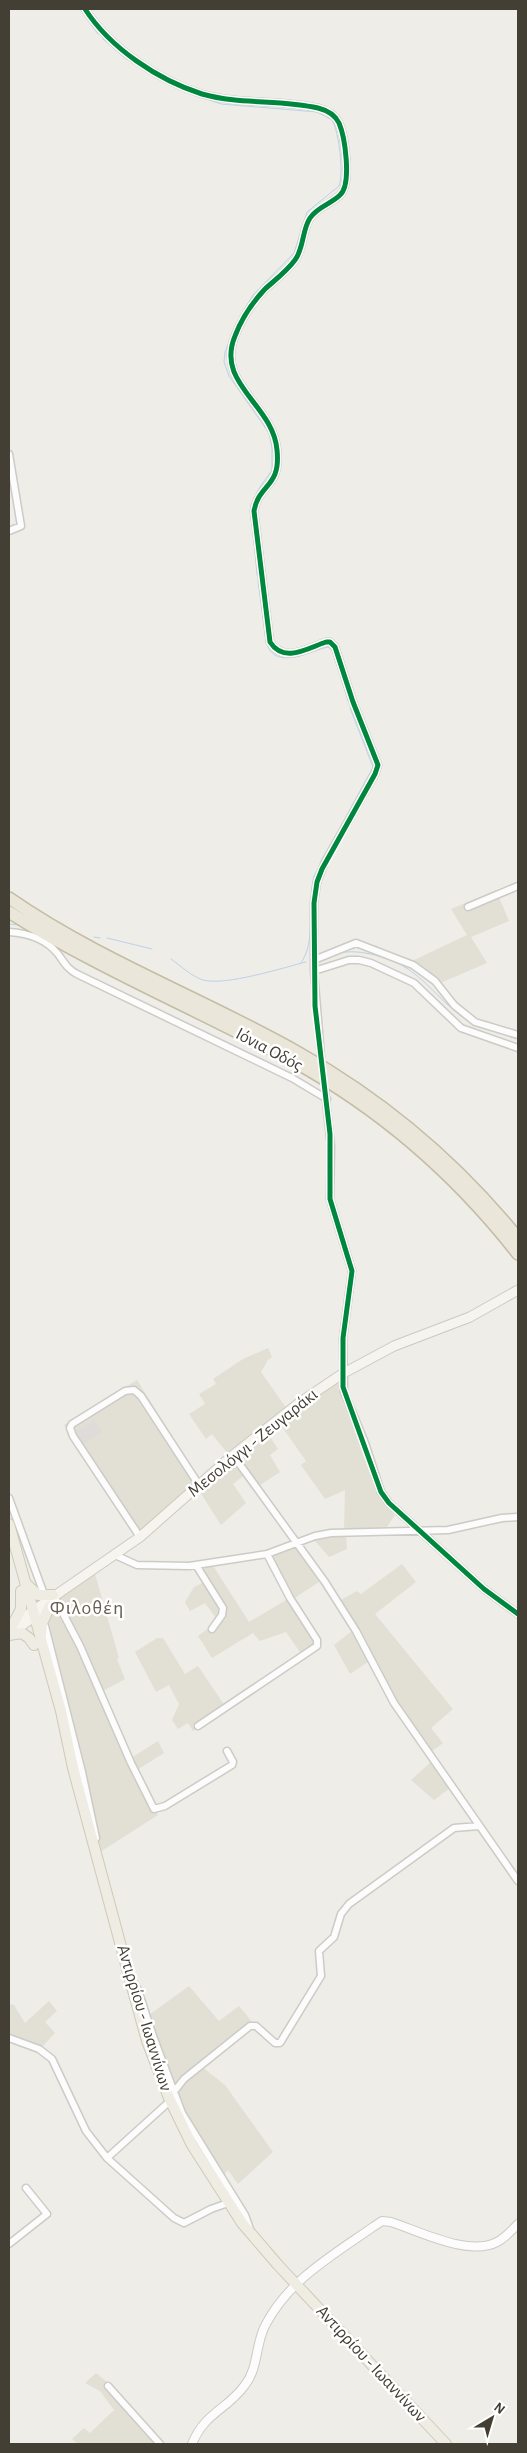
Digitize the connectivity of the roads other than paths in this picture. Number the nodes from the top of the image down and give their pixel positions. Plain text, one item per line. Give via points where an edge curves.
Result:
1 (85, 9) edge
2 (9, 454) edge
3 (9, 531) edge
4 (518, 886) edge
5 (9, 898) edge
6 (468, 907) dead end
7 (9, 912) edge
8 (9, 932) edge
9 (314, 960) junction
10 (314, 970) junction
11 (518, 1035) edge
12 (518, 1048) edge
13 (321, 1057) dead end
14 (325, 1091) dead end
15 (327, 1099) junction
16 (518, 1238) edge
17 (518, 1254) edge
18 (518, 1290) edge
19 (342, 1374) junction
20 (233, 1455) junction
21 (199, 1485) junction
22 (9, 1498) edge
23 (518, 1517) edge
24 (9, 1524) edge
25 (420, 1532) junction
26 (140, 1537) junction
27 (296, 1544) junction
28 (9, 1547) edge
29 (267, 1554) junction
30 (115, 1555) junction
31 (196, 1565) junction
32 (23, 1586) junction
33 (51, 1599) junction
34 (518, 1614) edge
35 (30, 1615) junction
36 (45, 1615) junction
37 (212, 1629) dead end
38 (10, 1631) edge
39 (38, 1647) junction
40 (198, 1726) dead end
41 (227, 1751) dead end
42 (479, 1826) junction
43 (96, 1855) junction
44 (518, 1881) edge
45 (9, 2038) edge
46 (171, 2097) junction
47 (107, 2158) junction
48 (26, 2188) dead end
49 (228, 2204) junction
50 (518, 2224) edge
51 (252, 2235) junction
52 (9, 2244) edge
53 (296, 2284) junction
54 (108, 2386) dead end
55 (160, 2444) edge
56 (192, 2444) edge
57 (446, 2444) edge

1 - 9 street via 129,55 182,85 221,98 319,108 335,117 342,132 348,179 346,189 310,218 297,258 255,302 235,336 229,356 235,376 276,440 277,471 273,482 258,498 254,511 270,642 289,654 326,642 335,647 378,765 319,875 314,897
2 - 3 street via 21,526
4 - 6 street
5 - 16 highway, Ιόνια Οδός via 113,960 276,1041 344,1081 431,1145 487,1201
7 - 17 highway, Ιόνια Οδός via 78,953 277,1053 347,1094 413,1144 454,1182
8 - 15 street via 35,937 52,948 77,974 292,1078
9 - 10 street
9 - 11 street via 356,943 425,973 454,1005 476,1022
10 - 12 street via 349,960 371,963 414,983 461,1028
10 - 13 street
14 - 15 street
15 - 19 street via 331,1147 330,1199 352,1271 344,1322
18 - 19 main road, Μεσολόγγι - Ζευγαράκι via 481,1312 394,1346
19 - 20 main road, Μεσολόγγι - Ζευγαράκι
19 - 25 street via 345,1397 381,1492
20 - 21 main road, Μεσολόγγι - Ζευγαράκι
20 - 27 street
21 - 26 main road, Μεσολόγγι - Ζευγαράκι
21 - 26 street via 136,1391 125,1391 72,1424 72,1434
22 - 33 street
23 - 25 street
24 - 32 main road, Αντιρρίου - Ιωαννίνων
25 - 27 street via 331,1533
25 - 34 street
26 - 30 main road, Μεσολόγγι - Ζευγαράκι
27 - 29 street
27 - 42 street via 356,1631 394,1703
28 - 32 main road, Αντιρρίου - Ιωαννίνων
29 - 31 street
29 - 40 street via 317,1640 317,1646
30 - 31 street via 137,1565
30 - 33 main road, Μεσολόγγι - Ζευγαράκι
31 - 37 street via 223,1608
32 - 33 main road
32 - 35 main road, Αντιρρίου - Ιωαννίνων
32 - 38 main road via 21,1609
33 - 35 main road, Μεσολόγγι - Ζευγαράκι
33 - 36 main road
33 - 41 street via 80,1646 154,1809 165,1806 232,1765
35 - 38 main road, Μεσολόγγι - Ζευγαράκι
35 - 39 main road, Αντιρρίου - Ιωαννίνων
36 - 39 main road
36 - 43 street via 47,1640 94,1826
38 - 39 main road via 22,1633
39 - 43 main road, Αντιρρίου - Ιωαννίνων
42 - 44 street
42 - 46 street via 460,1826 452,1830 346,1908 334,1937 319,1951 321,1976 280,2043 275,2043 256,2026 250,2026 184,2079
43 - 46 main road, Αντιρρίου - Ιωαννίνων via 150,2050
45 - 47 street via 39,2048 52,2059 86,2131
46 - 47 street
46 - 49 main road, Αντιρρίου - Ιωαννίνων via 192,2145
46 - 51 street via 245,2215
47 - 49 street via 174,2218 184,2223 207,2210
48 - 52 street via 47,2214
49 - 51 main road, Αντιρρίου - Ιωαννίνων
50 - 53 street via 498,2242 471,2246 382,2221
51 - 53 main road, Αντιρρίου - Ιωαννίνων
53 - 56 street via 266,2323 248,2381 205,2420
53 - 57 main road, Αντιρρίου - Ιωαννίνων
54 - 55 street

